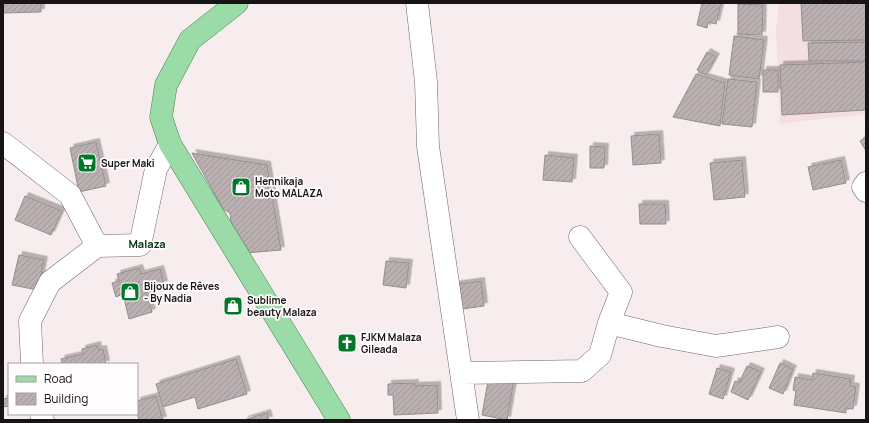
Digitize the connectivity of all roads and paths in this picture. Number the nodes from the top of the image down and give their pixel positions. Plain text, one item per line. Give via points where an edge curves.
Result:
1 (236, 3) edge
2 (417, 3) edge
3 (3, 143) edge
4 (170, 144) junction
5 (866, 183) edge
6 (866, 191) edge
7 (580, 237) dead end
8 (97, 246) junction
9 (609, 323) junction
10 (778, 337) dead end
11 (32, 363) edge
12 (462, 373) junction
13 (339, 420) edge
14 (468, 420) edge

1 - 4 main road via 190,40 166,85 161,117
2 - 12 street via 426,82 428,146
3 - 8 street via 70,195
4 - 8 street via 156,169 140,245
4 - 13 main road
5 - 6 street
7 - 9 street via 621,292
8 - 11 street via 50,282 30,321
9 - 10 street via 716,346
9 - 12 street via 600,355 582,371
12 - 14 street

